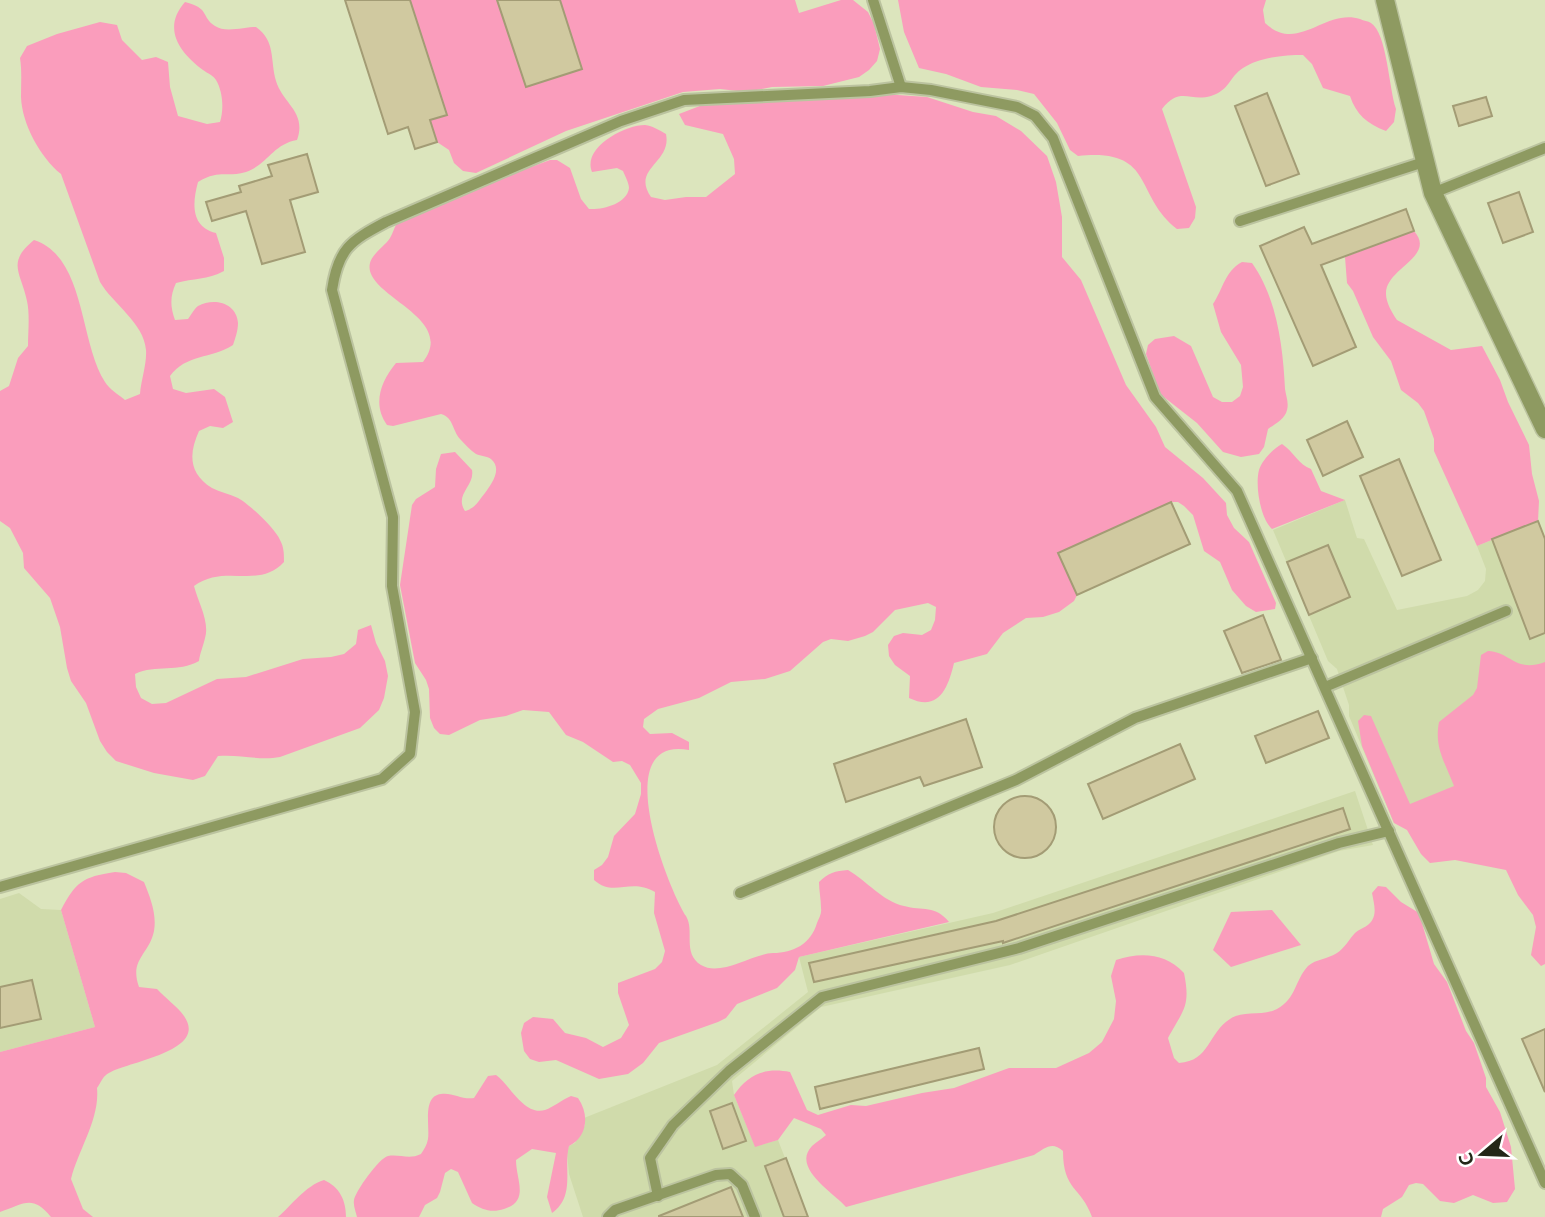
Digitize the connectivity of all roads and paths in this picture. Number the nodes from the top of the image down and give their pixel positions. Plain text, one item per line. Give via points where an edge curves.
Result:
1 (873, 0) edge
2 (1385, 0) edge
3 (901, 87) junction
4 (1545, 148) edge
5 (1424, 162) junction
6 (1433, 193) junction
7 (1240, 221) dead end
8 (1538, 395) edge
9 (1545, 429) edge
10 (1506, 611) dead end
11 (1312, 658) junction
12 (1325, 687) junction
13 (1389, 831) junction
14 (0, 887) edge
15 (740, 893) dead end
16 (1545, 1182) edge
17 (659, 1196) junction
18 (608, 1217) edge
19 (755, 1217) edge

1 - 3 lane
2 - 5 street
3 - 11 lane via 1017,107 1035,116 1053,138 1155,397 1237,491
3 - 14 lane via 684,100 621,121 357,237 336,266 332,290 393,517 391,586 415,712 410,754 382,779
4 - 6 lane
5 - 6 street
5 - 7 lane
6 - 8 street
8 - 9 street
10 - 12 lane
11 - 12 lane
11 - 15 lane via 1135,718 1016,780
12 - 13 lane
13 - 16 lane
13 - 17 lane via 1339,842 1019,948 822,997 729,1071 673,1125 650,1158
17 - 18 lane via 615,1210
17 - 19 lane via 730,1174 742,1185

